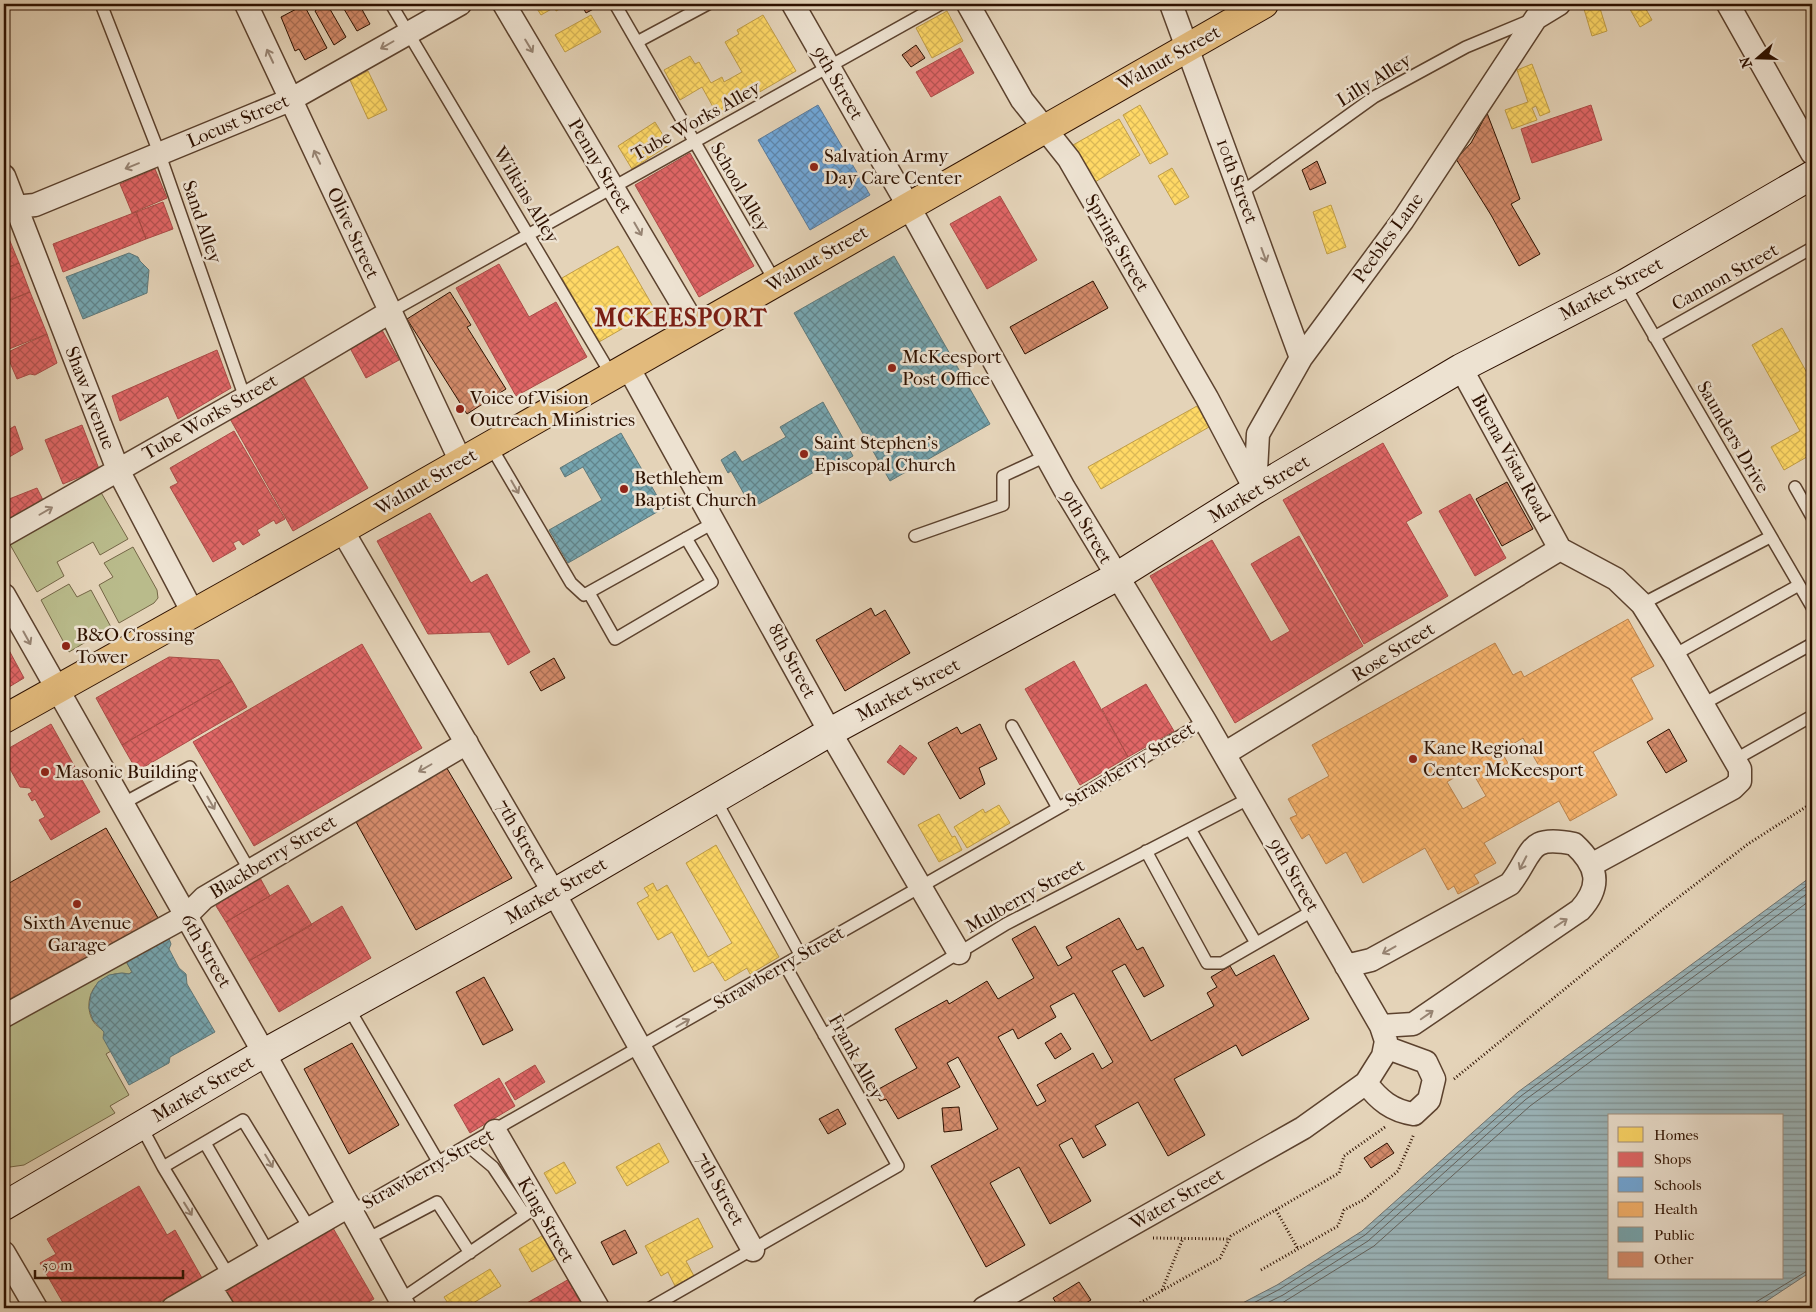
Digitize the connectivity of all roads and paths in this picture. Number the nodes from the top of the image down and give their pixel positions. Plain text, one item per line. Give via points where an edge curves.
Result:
1 (101, 4) edge
2 (246, 4) edge
3 (391, 4) edge
4 (460, 4) edge
5 (504, 4) edge
6 (615, 4) edge
7 (708, 4) edge
8 (793, 4) edge
9 (941, 4) edge
10 (968, 4) edge
11 (1171, 4) edge
12 (1264, 4) edge
13 (1559, 4) edge
14 (1728, 4) edge
15 (1536, 18) junction
16 (409, 33) junction
17 (637, 42) junction
18 (1188, 48) junction
19 (828, 67) junction
20 (290, 100) junction
21 (1044, 128) junction
22 (695, 142) junction
23 (1812, 153) edge
24 (160, 155) junction
25 (1812, 175) edge
26 (4, 176) edge
27 (613, 187) junction
28 (1242, 192) junction
29 (909, 207) junction
30 (10, 208) edge
31 (529, 235) junction
32 (1812, 248) edge
33 (776, 283) junction
34 (1624, 284) junction
35 (390, 312) junction
36 (696, 328) junction
37 (1654, 337) junction
38 (1301, 358) junction
39 (1461, 368) junction
40 (620, 372) junction
41 (245, 398) junction
42 (490, 445) junction
43 (1046, 456) junction
44 (461, 462) junction
45 (118, 470) junction
46 (1795, 486) dead end
47 (1255, 490) junction
48 (1812, 517) edge
49 (715, 522) junction
50 (342, 530) junction
51 (4, 535) edge
52 (915, 536) dead end
53 (1770, 536) junction
54 (686, 538) junction
55 (1560, 549) junction
56 (1116, 577) junction
57 (1804, 586) edge
58 (589, 593) junction
59 (4, 595) edge
60 (1642, 604) junction
61 (1812, 607) edge
62 (193, 613) junction
63 (1812, 644) edge
64 (1674, 655) junction
65 (56, 690) junction
66 (1703, 704) junction
67 (1812, 716) edge
68 (4, 719) edge
69 (1205, 721) junction
70 (1012, 726) dead end
71 (830, 732) junction
72 (466, 744) junction
73 (1224, 754) junction
74 (1736, 759) junction
75 (1250, 798) junction
76 (715, 799) junction
77 (122, 804) junction
78 (1058, 808) junction
79 (1190, 829) junction
80 (1146, 851) junction
81 (1591, 865) junction
82 (250, 871) junction
83 (922, 886) junction
84 (554, 893) junction
85 (1314, 910) junction
86 (186, 916) junction
87 (1256, 943) junction
88 (959, 953) junction
89 (801, 956) junction
90 (784, 965) junction
91 (1346, 966) junction
92 (348, 1007) junction
93 (4, 1016) edge
94 (824, 1035) junction
95 (1383, 1036) junction
96 (641, 1048) junction
97 (264, 1053) junction
98 (1366, 1083) junction
99 (1405, 1111) junction
100 (140, 1126) junction
101 (494, 1131) junction
102 (205, 1143) junction
103 (468, 1146) junction
104 (438, 1162) junction
105 (163, 1167) junction
106 (4, 1206) edge
107 (350, 1209) junction
108 (1276, 1210) junction
109 (532, 1211) junction
110 (310, 1229) junction
111 (1147, 1238) dead end
112 (1184, 1238) junction
113 (367, 1239) junction
114 (1230, 1239) junction
115 (1298, 1249) junction
116 (753, 1250) junction
117 (470, 1252) junction
118 (4, 1253) edge
119 (269, 1253) junction
120 (1261, 1270) dead end
121 (220, 1281) junction
122 (1162, 1290) junction
123 (402, 1304) edge
124 (36, 1308) edge
125 (173, 1308) edge
126 (223, 1308) edge
127 (598, 1308) edge
128 (650, 1308) edge
129 (984, 1308) edge
130 (1132, 1308) edge

1 - 24 lane, Sand Alley
20 -> 2 street, Olive Street
3 - 16 lane, Wilkins Alley
4 - 16 street, Locust Street
5 -> 27 street, Penny Street
6 - 17 lane, School Alley
7 - 17 lane
8 - 19 street, 9th Street
9 - 19 lane, Tube Works Alley
10 - 21 street, Spring Street via 1022,100
11 - 18 street, 10th Street
12 - 18 main road, Walnut Street
13 - 15 street, Peebles Lane
14 - 23 street
15 - 28 lane, Lilly Alley via 1466,47 1374,97
15 - 38 street, Peebles Lane via 1403,220
16 -> 20 street, Locust Street
16 - 31 lane, Wilkins Alley
17 - 22 lane, School Alley
18 - 21 main road, Walnut Street
18 - 28 street, 10th Street
19 - 22 lane, Tube Works Alley
19 - 29 street, 9th Street
20 - 24 street, Locust Street
35 -> 20 street, Olive Street
21 - 29 main road, Walnut Street
21 - 47 street, Spring Street via 1069,160 1207,398
22 - 27 lane, Tube Works Alley
22 - 33 lane, School Alley
24 -> 30 street, Locust Street via 35,205
24 - 41 lane, Sand Alley
25 - 34 main road, Market Street
26 - 30 street, Shaw Avenue
27 - 31 lane, Tube Works Alley
27 -> 36 street, Penny Street
28 -> 38 street, 10th Street
29 - 33 main road, Walnut Street
29 - 43 street, 9th Street
30 - 45 street, Shaw Avenue
31 - 35 lane, Tube Works Alley
31 - 40 lane, Wilkins Alley
32 - 37 lane, Cannon Street
33 - 36 main road, Walnut Street
34 - 37 lane, Saunders Drive
34 - 39 main road, Market Street
35 - 41 street, Tube Works Street
35 - 44 street, Olive Street
36 - 40 main road, Walnut Street
37 - 53 lane, Saunders Drive
38 - 47 street, Peebles Lane via 1258,434
39 - 47 main road, Market Street
39 - 55 street, Buena Vista Road
40 - 42 main road, Walnut Street
40 - 49 street, 8th Street
41 - 45 street, Tube Works Street
42 - 44 main road, Walnut Street
42 -> 58 lane via 571,583 584,595
43 - 52 lane via 1003,476 1003,505
43 - 56 street, 9th Street
44 - 50 main road, Walnut Street
51 -> 45 street, Tube Works Street
45 - 62 street, Shaw Avenue
46 - 48 lane
47 - 56 main road, Market Street
49 - 54 lane
49 - 71 street, 8th Street
50 - 62 main road, Walnut Street
50 - 72 street, 7th Street
53 - 57 lane, Saunders Drive
53 - 60 lane
54 - 58 lane
54 - 58 lane via 712,582 615,639
55 - 60 street via 1616,579
55 - 73 street, Rose Street
56 - 69 street, 9th Street
56 - 71 main road, Market Street
57 - 61 lane, Saunders Drive
57 - 64 lane
59 -> 65 street, 6th Street
60 - 64 street
62 - 65 main road, Walnut Street
63 - 66 lane
64 - 66 street
65 - 68 main road, Walnut Street
65 - 77 street, 6th Street
66 - 74 street
67 - 74 lane
69 - 73 street, 9th Street
69 - 78 lane, Strawberry Street
70 - 78 lane
71 - 76 main road, Market Street
71 - 83 street, 8th Street
72 -> 82 street, Blackberry Street
72 - 84 street, 7th Street
73 - 75 street, 9th Street
74 - 81 street via 1740,781 1733,788
75 - 79 lane, Mulberry Street
75 - 85 street, 9th Street
76 - 84 main road, Market Street
76 - 89 lane
77 -> 82 lane via 190,767
77 - 86 street, 6th Street
78 - 83 lane, Strawberry Street
79 - 80 lane, Mulberry Street
79 - 87 lane
80 - 87 lane via 1207,964 1222,963
80 - 88 lane, Mulberry Street via 1006,924
81 -> 91 street via 1574,844 1542,841 1530,850 1510,884 1371,960
95 -> 81 street via 1413,1024 1580,910 1590,899 1595,881
82 - 86 street, Blackberry Street via 204,898
83 - 88 street, 8th Street
83 - 89 lane, Strawberry Street
84 - 92 main road, Market Street
84 - 96 street, 7th Street
85 - 87 lane
85 - 91 street, 9th Street
86 - 93 street, Blackberry Street
86 - 97 street, 6th Street
88 - 94 lane, Mulberry Street
89 - 90 lane, Strawberry Street
90 - 94 lane, Frank Alley
96 -> 90 lane, Strawberry Street
91 - 95 street, 9th Street
92 - 97 main road, Market Street
92 - 104 lane
94 - 116 lane, Frank Alley via 898,1166
95 - 98 street via 1383,1056
95 - 99 street via 1426,1062 1434,1079 1429,1100
96 - 101 lane, Strawberry Street
96 - 116 street, 7th Street
97 - 100 main road, Market Street
97 - 107 street, 6th Street
98 - 99 street via 1379,1100
98 - 129 street, Water Street via 1303,1128
99 - 108 path via 1344,1156 1340,1172
99 - 115 path via 1416,1127 1398,1171 1363,1200 1344,1210 1338,1226
100 - 105 lane
100 - 106 main road, Market Street
101 - 103 lane, Strawberry Street
101 - 109 street, King Street
102 - 105 lane
102 -> 110 lane via 243,1120
102 - 119 lane
103 - 104 lane, Strawberry Street
103 - 109 lane via 493,1167
104 - 107 lane, Strawberry Street
105 -> 121 lane
107 - 110 street, Strawberry Street
107 - 113 street, 6th Street
108 - 114 path
108 - 115 path
109 - 117 lane
109 - 127 street, King Street
110 - 119 street, Strawberry Street
111 - 112 path
112 - 114 path
112 - 122 path
113 - 117 lane via 437,1202
113 - 123 street, 6th Street
114 - 122 path via 1220,1258
115 - 120 path
116 - 128 lane
117 - 123 lane
118 - 124 street
119 - 121 street, Strawberry Street
121 - 125 street, Strawberry Street
121 - 126 street
122 - 130 path

